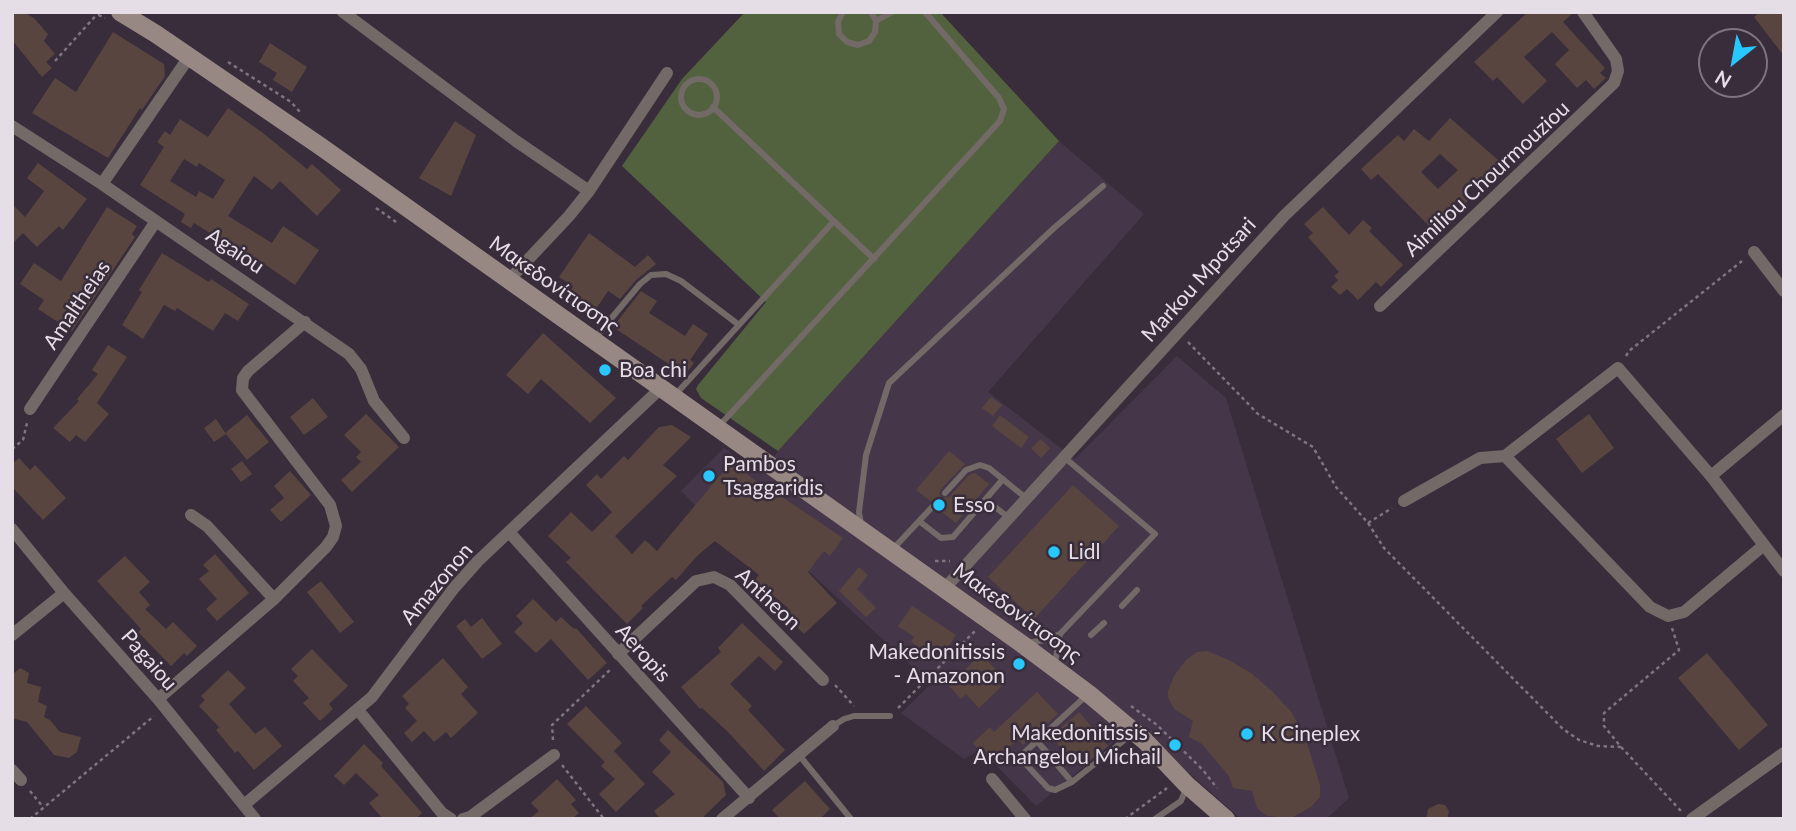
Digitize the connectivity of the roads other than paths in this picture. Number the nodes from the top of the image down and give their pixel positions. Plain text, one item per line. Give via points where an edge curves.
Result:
1 (121, 12) edge
2 (343, 12) edge
3 (843, 12) edge
4 (871, 12) edge
5 (892, 12) edge
6 (925, 12) edge
7 (1497, 12) edge
8 (1583, 12) edge
9 (876, 20) junction
10 (189, 57) junction
11 (667, 73) dead end
12 (713, 107) junction
13 (12, 126) edge
14 (102, 184) junction
15 (1103, 186) dead end
16 (589, 191) junction
17 (156, 221) junction
18 (834, 221) junction
19 (1754, 252) road end
20 (874, 259) junction
21 (508, 281) junction
22 (1784, 291) edge
23 (1380, 306) dead end
24 (304, 322) junction
25 (739, 325) junction
26 (593, 341) junction
27 (667, 392) junction
28 (30, 409) road end
29 (1784, 415) edge
30 (717, 428) junction
31 (404, 439) dead end
32 (1505, 456) junction
33 (1065, 458) junction
34 (1711, 476) junction
35 (1003, 479) junction
36 (945, 493) dead end
37 (1026, 498) junction
38 (986, 500) junction
39 (1404, 501) road end
40 (934, 505) dead end
41 (191, 516) dead end
42 (1008, 517) junction
43 (919, 521) junction
44 (12, 529) edge
45 (861, 529) junction
46 (509, 532) junction
47 (1763, 545) junction
48 (891, 550) junction
49 (1784, 571) edge
50 (945, 589) junction
51 (1137, 590) dead end
52 (64, 593) junction
53 (274, 599) junction
54 (1122, 606) dead end
55 (1104, 623) dead end
56 (12, 635) edge
57 (1060, 635) junction
58 (1091, 635) dead end
59 (1022, 644) junction
60 (620, 656) junction
61 (1055, 668) junction
62 (823, 680) road end
63 (1089, 694) junction
64 (162, 703) junction
65 (358, 710) junction
66 (890, 716) road end
67 (833, 726) joint
68 (1134, 732) junction
69 (1037, 741) junction
70 (1784, 753) edge
71 (554, 754) road end
72 (799, 755) junction
73 (992, 779) dead end
74 (1072, 782) junction
75 (1187, 785) junction
76 (749, 798) junction
77 (244, 805) junction
78 (255, 819) edge
79 (451, 819) edge
80 (463, 819) edge
81 (722, 819) edge
82 (851, 819) edge
83 (1026, 819) edge
84 (1155, 819) edge
85 (1210, 819) edge
86 (1226, 819) edge
87 (1690, 819) edge

1 - 10 main road, Μακεδονίτισσης
2 - 16 street
3 - 9 lane via 839,34 852,44 869,41
4 - 9 lane
5 - 9 lane
6 - 20 lane via 1004,109 997,127
7 - 33 street, Markou Mpotsari via 1284,216
8 - 23 street, Aimiliou Chourmouziou via 1616,59 1617,77 1600,99
10 - 14 street
10 - 21 main road, Μακεδονίτισσης
11 - 16 street
12 - 12 lane via 702,115 688,112 681,100 684,86 696,79 709,82 716,94
12 - 18 lane
13 - 14 street, Agaiou
14 - 17 street, Agaiou
15 - 45 lane via 889,383 866,455
16 - 21 street
17 - 24 street, Agaiou
17 - 28 street, Amaltheias
18 - 20 lane
18 - 25 lane
19 - 22 street
20 - 30 lane
21 - 26 main road, Μακεδονίτισσης
24 - 31 street, Agaiou via 355,360 374,401
24 - 53 street via 243,377 249,401 330,505 336,526 326,548
25 - 26 lane via 681,281 666,274 651,275
25 - 27 lane
26 - 27 main road, Μακεδονίτισσης
27 - 30 main road, Μακεδονίτισσης
27 - 46 street, Amazonon
29 - 34 street
30 - 45 main road, Μακεδονίτισσης
32 - 34 street via 1618,368
32 - 39 street via 1480,458
32 - 47 street via 1650,607 1668,616 1684,612
33 - 37 street, Markou Mpotsari
33 - 57 lane via 1155,534
34 - 47 street
35 - 36 lane via 975,465
35 - 37 lane
35 - 38 lane
37 - 42 street, Markou Mpotsari
38 - 42 lane
38 - 43 lane via 953,537 941,538
40 - 43 lane
41 - 53 street via 208,526
42 - 50 street, Markou Mpotsari
43 - 48 lane
44 - 52 street, Pagaiou
45 - 48 main road, Μακεδονίτισσης
46 - 60 street, Aeropis
46 - 65 street, Amazonon via 454,588
47 - 49 street
48 - 50 main road, Μακεδονίτισσης
50 - 59 main road, Μακεδονίτισσης
51 - 54 lane
52 - 56 street
52 - 64 street, Pagaiou
53 - 64 street
55 - 58 lane
57 - 59 lane
57 - 61 lane
59 - 61 main road, Μακεδονίτισσης
60 - 62 street, Antheon via 696,581 714,577 730,584
60 - 76 street, Aeropis
61 - 63 main road, Μακεδονίτισσης
63 - 68 main road, Μακεδονίτισσης
63 - 69 lane
64 - 77 street, Pagaiou
65 - 77 street, Amazonon
65 - 79 street
66 - 67 lane via 854,716
67 - 72 street
68 - 74 lane
68 - 75 main road, Μακεδονίτισσης
69 - 74 lane
69 - 74 lane via 1024,753 1023,761 1052,790
70 - 87 street
71 - 80 street
72 - 76 street
72 - 82 lane
73 - 83 street
75 - 84 lane via 1181,801
75 - 85 main road, Μακεδονίτισσης
75 - 86 main road, Μακεδονίτισσης
76 - 81 street
77 - 78 street, Pagaiou

